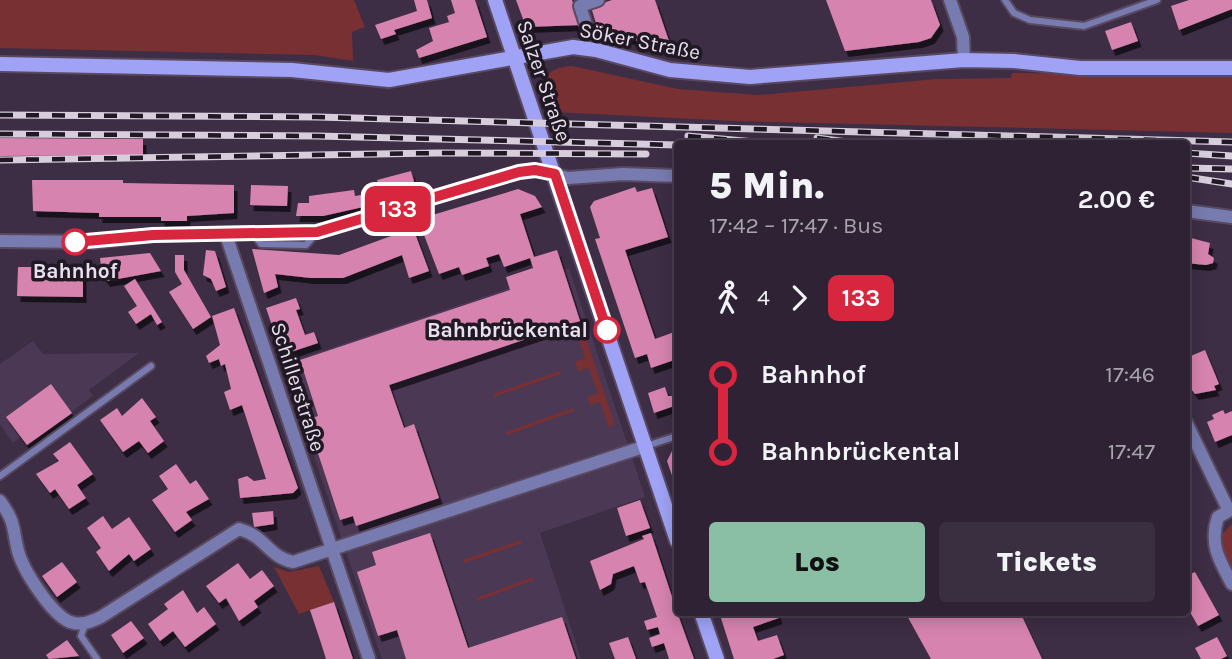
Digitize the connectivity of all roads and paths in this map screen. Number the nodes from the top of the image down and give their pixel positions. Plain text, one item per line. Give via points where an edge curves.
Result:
1 (495, 0) edge
2 (598, 0) edge
3 (950, 0) edge
4 (1006, 0) edge
5 (1157, 0) edge
6 (589, 34) dead end
7 (514, 57) junction
8 (964, 60) junction
9 (0, 64) edge
10 (1232, 68) edge
11 (555, 174) junction
12 (674, 176) edge
13 (1190, 211) edge
14 (1232, 216) edge
15 (226, 235) junction
16 (0, 242) edge
17 (151, 366) dead end
18 (1190, 430) edge
19 (674, 437) edge
20 (646, 446) junction
21 (0, 476) edge
22 (0, 501) edge
23 (1230, 509) edge
24 (674, 532) edge
25 (332, 550) junction
26 (1232, 584) edge
27 (702, 616) edge
28 (85, 624) junction
29 (97, 659) edge
30 (369, 659) edge
31 (717, 659) edge

1 - 7 street, Salzer Straße
2 - 6 street via 580,6
3 - 8 street via 961,27
4 - 5 lane via 1014,13 1030,20 1084,26
7 - 8 street, Söker Straße via 585,48 670,70 750,77
7 - 9 street, Söker Straße via 389,80 301,71
7 - 11 street, Salzer Straße
8 - 10 street, Söker Straße via 1080,68
11 - 12 street via 568,178
11 - 15 street via 519,172 317,232
11 - 20 street, Salzer Straße
13 - 14 street
15 - 16 street
15 - 25 street, Schillerstraße
17 - 21 lane
18 - 23 street
19 - 20 lane
20 - 24 street, Salzer Straße
20 - 25 street
22 - 28 street via 14,520 18,552 31,577 54,610 69,621
23 - 26 street via 1218,517 1213,533 1214,548
25 - 28 street via 293,562 277,558 262,540 239,529
25 - 30 street, Schillerstraße
27 - 31 street
28 - 29 lane via 81,636

